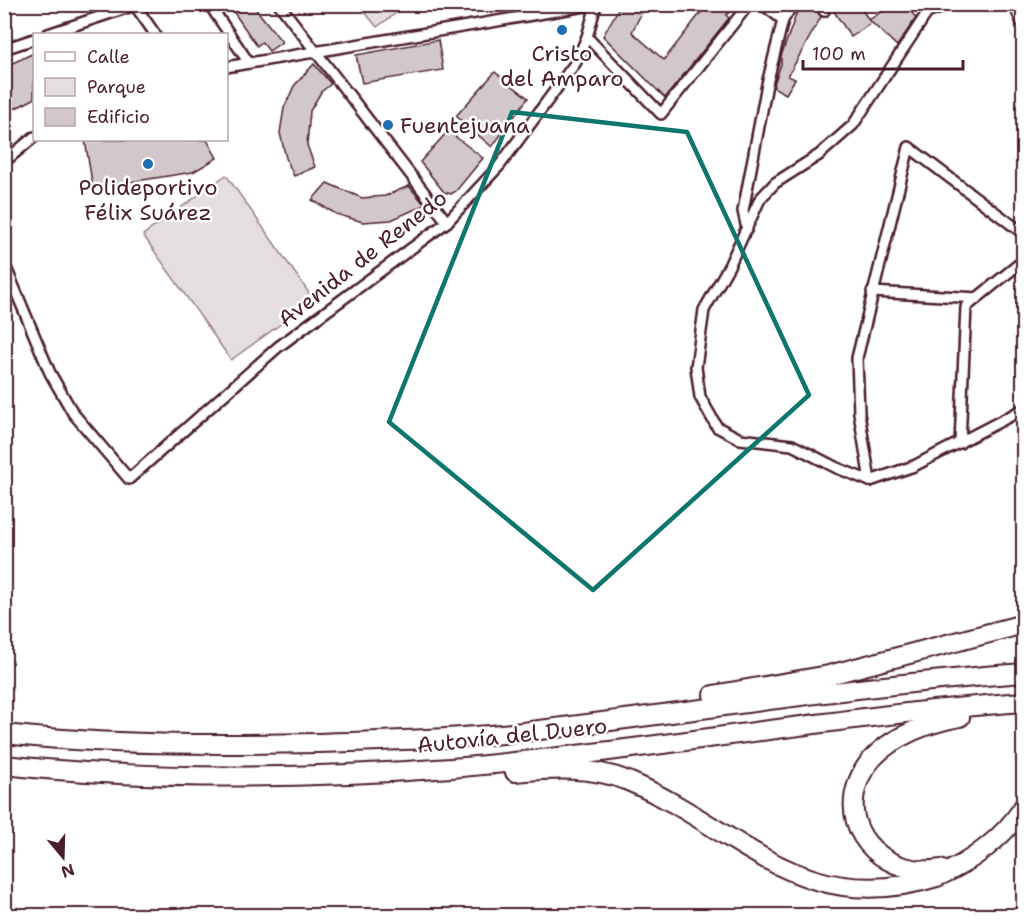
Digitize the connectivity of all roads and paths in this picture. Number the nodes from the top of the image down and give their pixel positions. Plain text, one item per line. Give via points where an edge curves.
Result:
1 (209, 4) edge
2 (279, 4) edge
3 (749, 4) edge
4 (762, 4) edge
5 (793, 4) edge
6 (951, 4) edge
7 (1016, 4) edge
8 (135, 5) edge
9 (596, 5) edge
10 (927, 9) edge
11 (783, 20) junction
12 (1023, 22) edge
13 (51, 33) edge
14 (154, 33) edge
15 (587, 37) junction
16 (33, 39) edge
17 (4, 49) edge
18 (318, 52) junction
19 (249, 63) junction
20 (228, 67) edge
21 (33, 138) edge
22 (4, 162) edge
23 (447, 222) junction
24 (747, 229) junction
25 (1023, 234) edge
26 (1023, 260) edge
27 (4, 263) edge
28 (872, 292) junction
29 (978, 298) junction
30 (1023, 409) edge
31 (960, 443) junction
32 (870, 481) junction
33 (1023, 624) edge
34 (1023, 673) edge
35 (1023, 702) edge
36 (1023, 712) edge
37 (4, 734) edge
38 (264, 744) junction
39 (4, 765) edge
40 (286, 777) junction
41 (1023, 806) edge
42 (965, 861) junction

1 - 19 street
2 - 18 street
3 - 15 street via 661,114
4 - 11 street
5 - 11 street
6 - 10 street
7 - 12 street
8 - 13 street
8 - 14 street
9 - 15 street, Avenida de Renedo
9 - 18 street
10 - 24 street via 853,125 819,155 766,190
11 - 24 street via 742,211
15 - 23 street, Avenida de Renedo via 576,62 500,165
16 - 17 street
18 - 19 street
18 - 23 street
19 - 20 street
21 - 22 street
23 - 27 street, Avenida de Renedo via 278,347 129,479 73,413 50,373
24 - 32 street via 704,310 696,367 700,398 717,427 740,439 792,445
25 - 28 street via 909,147
26 - 29 street
28 - 29 street
28 - 32 street via 857,357 859,413
29 - 31 street via 966,307
30 - 31 street
31 - 32 street via 914,466
33 - 38 highway via 828,675 722,694 523,722
34 - 38 highway, Autovía del Duero via 920,680 521,732
35 - 40 highway, Autovía del Duero via 452,768
36 - 42 highway via 942,720 910,732 884,747 857,783 855,814 868,844 885,860 916,871
37 - 38 highway, Autovía del Duero
39 - 40 highway, Autovía del Duero via 159,775
40 - 42 highway via 362,783 560,769 598,773 654,792 782,875 830,890 883,892 912,886
41 - 42 highway via 997,839

